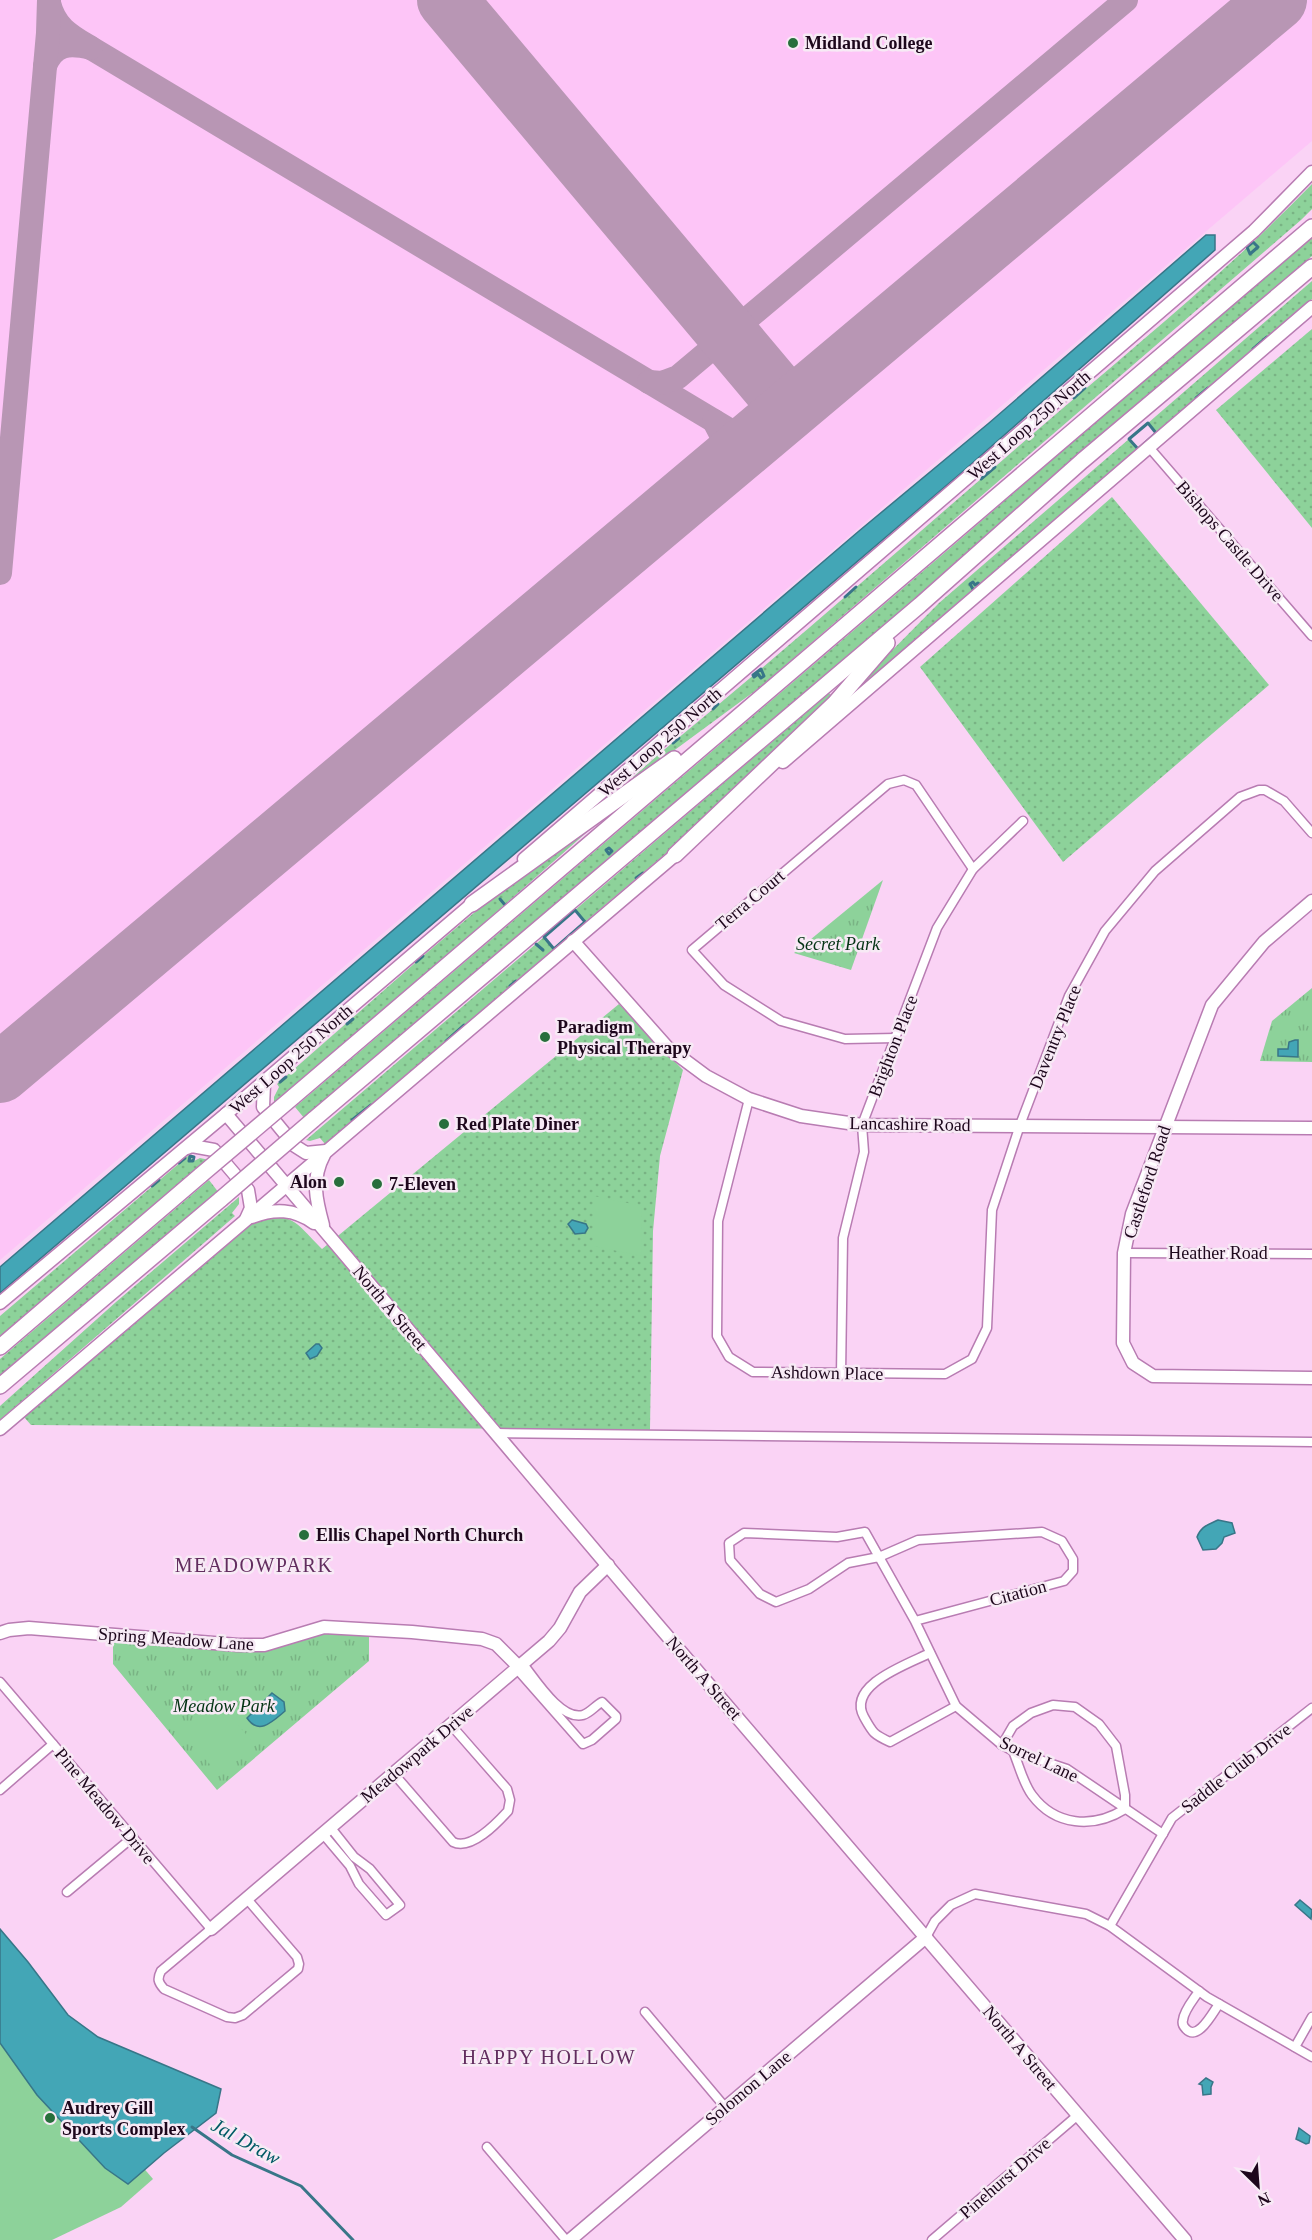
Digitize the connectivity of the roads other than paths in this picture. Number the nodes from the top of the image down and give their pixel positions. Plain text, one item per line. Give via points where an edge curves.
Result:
1 (1312, 172) edge
2 (1311, 228) edge
3 (1312, 267) edge
4 (1312, 307) edge
5 (1149, 446) junction
6 (920, 605) junction
7 (1312, 636) edge
8 (769, 689) junction
9 (1023, 821) dead end
10 (1312, 833) edge
11 (675, 855) junction
12 (973, 868) junction
13 (1312, 902) edge
14 (472, 904) junction
15 (573, 941) junction
16 (896, 1038) junction
17 (267, 1080) junction
18 (749, 1099) junction
19 (226, 1114) junction
20 (862, 1125) junction
21 (1020, 1125) junction
22 (1165, 1127) junction
23 (1312, 1128) edge
24 (187, 1148) junction
25 (326, 1151) junction
26 (286, 1185) junction
27 (245, 1220) junction
28 (324, 1230) junction
29 (1124, 1252) junction
30 (1312, 1254) edge
31 (0, 1303) edge
32 (0, 1347) edge
33 (974, 1357) joint
34 (841, 1375) junction
35 (1312, 1378) edge
36 (0, 1386) edge
37 (0, 1429) edge
38 (496, 1433) junction
39 (1312, 1442) edge
40 (879, 1557) junction
41 (608, 1565) junction
42 (915, 1621) junction
43 (0, 1633) edge
44 (930, 1653) junction
45 (520, 1667) junction
46 (0, 1682) edge
47 (956, 1706) junction
48 (1312, 1708) edge
49 (564, 1717) junction
50 (451, 1725) junction
51 (53, 1744) junction
52 (1002, 1745) junction
53 (1013, 1751) junction
54 (394, 1774) junction
55 (0, 1790) edge
56 (1125, 1809) junction
57 (327, 1831) junction
58 (1163, 1834) junction
59 (133, 1837) junction
60 (359, 1862) junction
61 (352, 1868) junction
62 (67, 1892) dead end
63 (247, 1899) junction
64 (1110, 1926) junction
65 (210, 1929) junction
66 (926, 1937) junction
67 (1199, 1991) junction
68 (1219, 2004) junction
69 (645, 2012) dead end
70 (1312, 2017) edge
71 (1295, 2047) junction
72 (1312, 2057) edge
73 (725, 2107) junction
74 (1078, 2115) junction
75 (487, 2146) dead end
76 (568, 2240) edge
77 (932, 2240) edge
78 (1185, 2240) edge

1 - 14 main road, West Loop 250 North via 1254,231
2 - 8 highway
3 - 6 highway via 1082,461
4 - 5 main road
5 - 7 street, Bishops Castle Drive
5 - 11 main road
6 - 11 highway via 835,704
6 - 36 highway, bridge
8 - 14 highway
8 - 32 highway, bridge
9 - 12 street, Brighton Place
10 - 21 street, Daventry Place via 1284,801 1259,790 1240,797 1155,871 1105,932 1070,996
11 - 15 main road
12 - 16 street, Brighton Place via 937,928
12 - 16 street, Terra Court via 916,785 904,780 888,784 692,950 724,985 781,1021 845,1039
13 - 22 main road, Castleford Road via 1264,942 1212,1005
14 - 17 main road, West Loop 250 North
15 - 18 main road, Lancashire Road via 667,1047 706,1076
15 - 25 main road
16 - 20 street, Brighton Place
17 - 19 main road, West Loop 250 North
17 - 25 main road via 263,1107 295,1146 306,1153
18 - 20 main road, Lancashire Road via 801,1116
18 - 34 street, Ashdown Place via 718,1221 717,1336 729,1357 753,1372
19 - 24 main road, West Loop 250 North
19 - 26 main road, North A Street
20 - 21 main road, Lancashire Road
20 - 34 street, Brighton Place via 864,1152 843,1238
21 - 22 main road, Lancashire Road
21 - 33 street, Daventry Place via 992,1210 987,1328
22 - 23 main road, Lancashire Road
22 - 29 main road, Castleford Road via 1132,1214
24 - 27 main road via 214,1150 248,1191 251,1208
24 - 31 main road, West Loop 250 North
25 - 26 main road
25 - 28 main road via 317,1167 315,1185
26 - 27 main road
26 - 28 main road, North A Street
27 - 28 main road via 264,1212 294,1212
27 - 37 main road
28 - 38 main road, North A Street
29 - 30 street, Heather Road
29 - 35 main road, Castleford Road via 1123,1343 1133,1363 1153,1376
33 - 34 street, Ashdown Place via 945,1374
38 - 39 street
38 - 41 main road, North A Street
40 - 40 street, Citation via 848,1563 809,1589 776,1602 760,1594 730,1560 729,1543 744,1533 837,1537 865,1533
40 - 42 street
40 - 42 street, Citation via 918,1540 1042,1532 1062,1541 1073,1559 1073,1571 1064,1581
41 - 45 main road, Meadowpark Drive via 580,1592 549,1641
41 - 66 main road, North A Street
42 - 44 street
43 - 45 main road, Spring Meadow Lane via 29,1629 260,1645 324,1627 412,1632 482,1639 496,1644
44 - 47 street
44 - 47 street via 872,1683 861,1698 861,1712 873,1734 890,1742
45 - 49 street
45 - 50 main road, Meadowpark Drive
46 - 51 street, Pine Meadow Drive
47 - 52 street, Sorrel Lane
48 - 58 street, Saddle Club Drive via 1172,1818
49 - 49 street via 585,1744 617,1718 602,1701 583,1715
50 - 54 main road, Meadowpark Drive
50 - 54 street via 510,1797 508,1811 473,1842 453,1842
51 - 55 street
51 - 59 street, Pine Meadow Drive
52 - 53 street, Sorrel Lane
52 - 56 street via 1013,1726 1031,1713 1053,1705 1075,1707 1099,1724 1116,1746
53 - 56 street, Sorrel Lane via 1067,1769
53 - 56 street via 1031,1794 1054,1817 1086,1824
54 - 57 main road, Meadowpark Drive
56 - 58 street, Sorrel Lane
57 - 60 street
57 - 61 street
57 - 63 main road, Meadowpark Drive
58 - 64 street, Saddle Club Drive
59 - 62 street
59 - 65 street, Pine Meadow Drive
60 - 61 street
60 - 61 street via 370,1869 400,1905 386,1915 359,1884
63 - 65 main road, Meadowpark Drive
63 - 65 street via 299,1964 298,1969 235,2018 158,1983 161,1971
64 - 66 street via 1086,1914 975,1894 951,1905
64 - 67 street
66 - 73 main road, Solomon Lane
66 - 74 main road, North A Street
67 - 68 street
67 - 68 street via 1183,2019 1186,2030 1200,2029
68 - 71 street
69 - 73 street
70 - 71 street
71 - 72 street
73 - 76 main road, Solomon Lane
74 - 77 street, Pinehurst Drive
74 - 78 main road, North A Street
75 - 76 street

